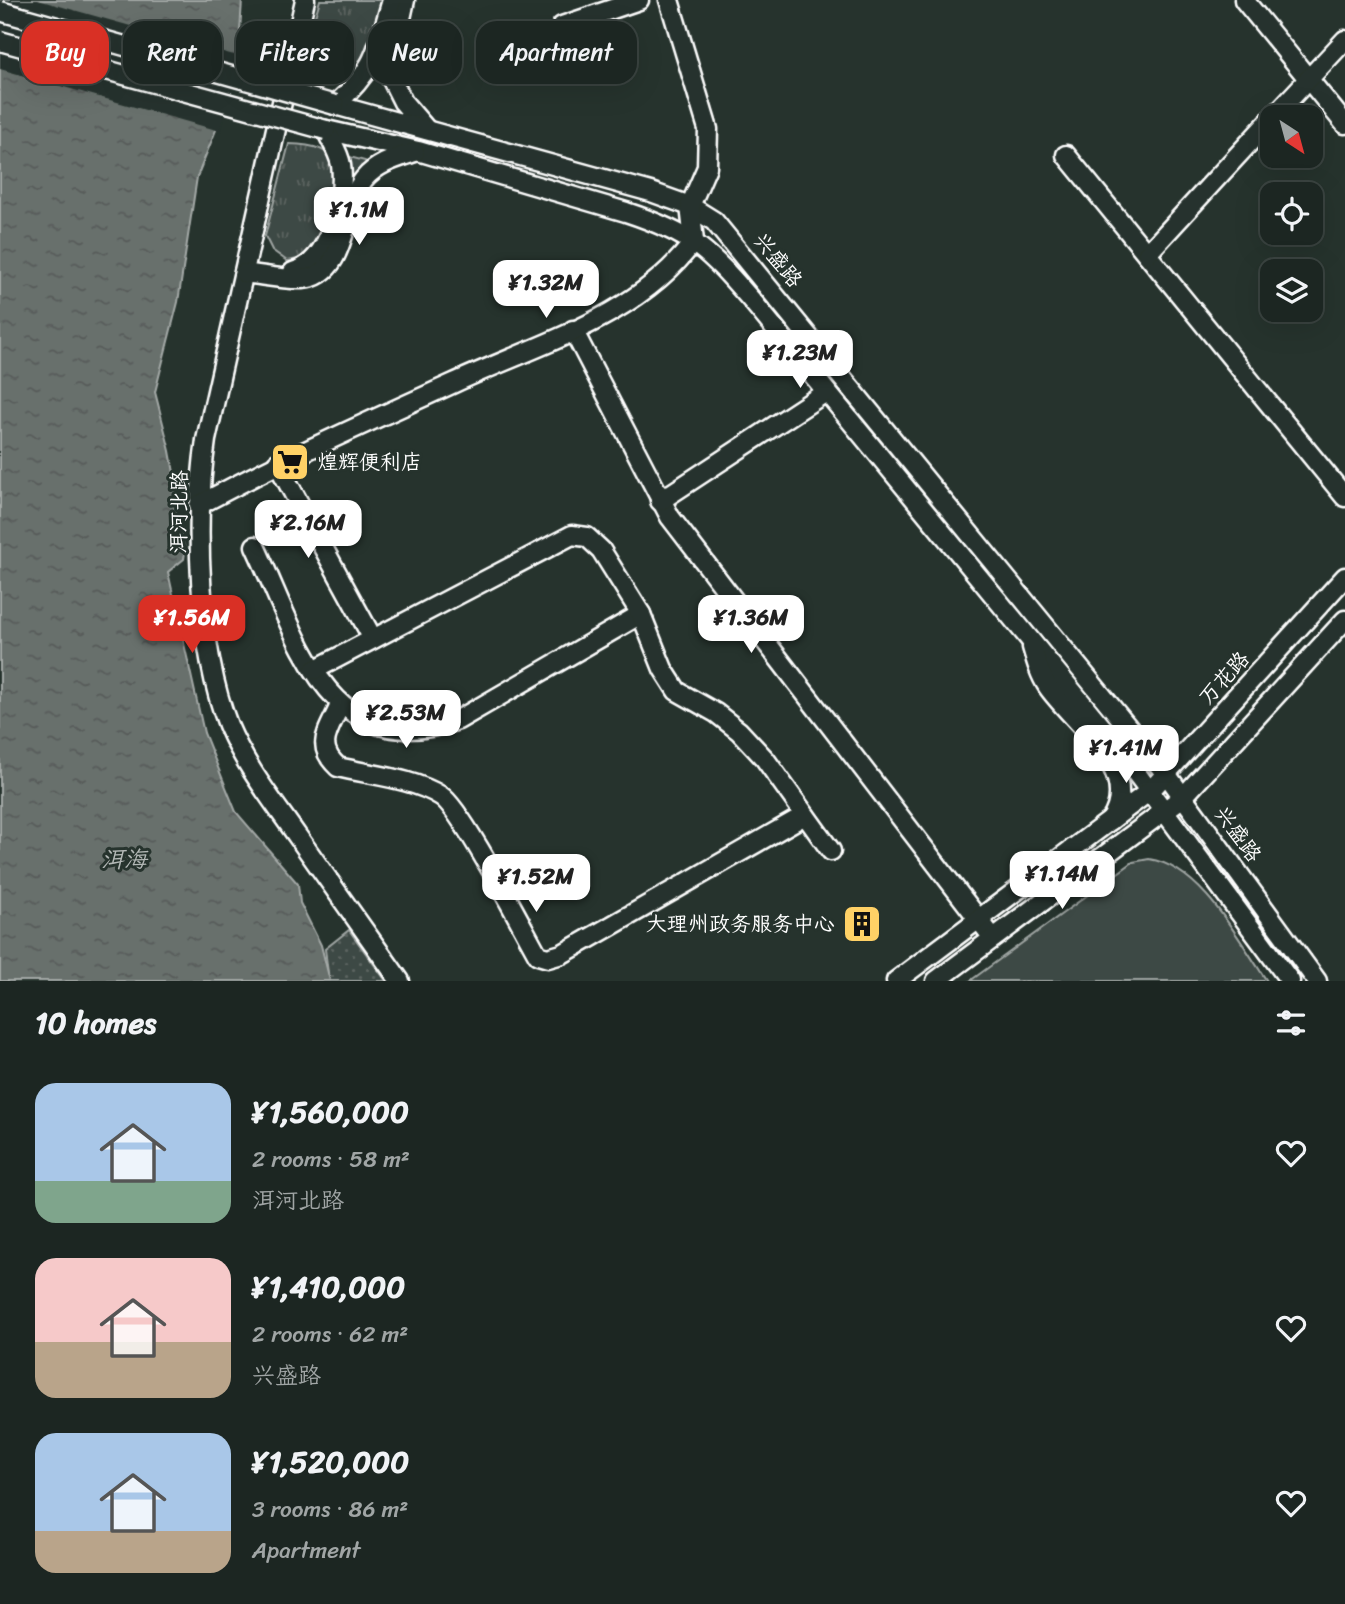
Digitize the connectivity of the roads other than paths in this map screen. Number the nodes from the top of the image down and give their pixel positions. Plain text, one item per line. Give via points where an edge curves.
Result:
1 (305, 0) edge
2 (392, 0) edge
3 (405, 0) edge
4 (639, 0) edge
5 (669, 0) edge
6 (1244, 0) edge
7 (0, 12) edge
8 (577, 21) edge
9 (1345, 40) edge
10 (0, 41) edge
11 (1308, 79) junction
12 (335, 105) junction
13 (1285, 105) edge
14 (1345, 124) edge
15 (326, 130) junction
16 (427, 130) junction
17 (1260, 132) edge
18 (418, 151) junction
19 (1066, 155) dead end
20 (690, 206) junction
21 (694, 241) junction
22 (1147, 254) junction
23 (244, 273) junction
24 (276, 277) junction
25 (573, 330) junction
26 (827, 392) junction
27 (277, 463) junction
28 (1345, 497) edge
29 (660, 500) junction
30 (199, 505) junction
31 (255, 546) dead end
32 (1345, 577) edge
33 (641, 614) junction
34 (1344, 625) edge
35 (1028, 637) junction
36 (373, 639) junction
37 (314, 670) junction
38 (340, 705) junction
39 (1167, 775) junction
40 (1151, 790) junction
41 (1183, 797) junction
42 (1166, 810) junction
43 (805, 815) junction
44 (1108, 824) junction
45 (831, 851) dead end
46 (979, 921) junction
47 (993, 938) junction
48 (400, 981) edge
49 (896, 981) edge
50 (936, 981) edge
51 (1290, 981) edge
52 (1317, 981) edge

1 - 23 street, 洱河北路
2 - 12 street via 372,63 360,83
3 - 16 street via 389,74 403,102
4 - 8 street
5 - 20 street via 708,129 707,167
6 - 11 street
7 - 12 street, 兴盛路, bridge
9 - 11 street
10 - 15 street, bridge
11 - 13 street
11 - 14 street
12 - 16 street, 兴盛路
15 - 18 street
15 - 24 street via 341,162 342,178 328,243 306,269
16 - 20 street, 兴盛路
17 - 22 street
18 - 21 street via 658,222
18 - 24 street via 389,160 362,182 341,240 323,271 304,279
19 - 22 street
20 - 21 street
20 - 39 street, 兴盛路 via 714,221 736,244
21 - 25 street via 676,265 651,286
21 - 26 street via 713,257
22 - 28 street
23 - 24 street
23 - 30 street, 洱河北路 via 206,440
25 - 27 street
25 - 29 street
26 - 29 street
26 - 35 street
27 - 30 street
27 - 36 street
29 - 46 street
30 - 48 street, 洱河北路 via 212,660 228,724 262,786
31 - 37 street
32 - 39 street, 万花路
33 - 36 street via 601,550 587,537 572,535
33 - 38 street via 483,707 433,728 399,731 376,726
33 - 43 street via 677,691 739,731
34 - 41 street
35 - 40 street
35 - 44 street via 1048,688 1114,769 1120,803
36 - 37 street
37 - 38 street
38 - 43 street via 324,743 327,757 338,768 425,788 443,797 538,955 548,958
39 - 40 street, 万花路
39 - 41 street, 兴盛路
40 - 42 street
40 - 44 street, 万花路
41 - 42 street
41 - 52 street, 兴盛路
42 - 47 street
42 - 51 street
43 - 45 street
44 - 46 street, 万花路
46 - 47 street
46 - 49 street, 万花路
47 - 50 street

